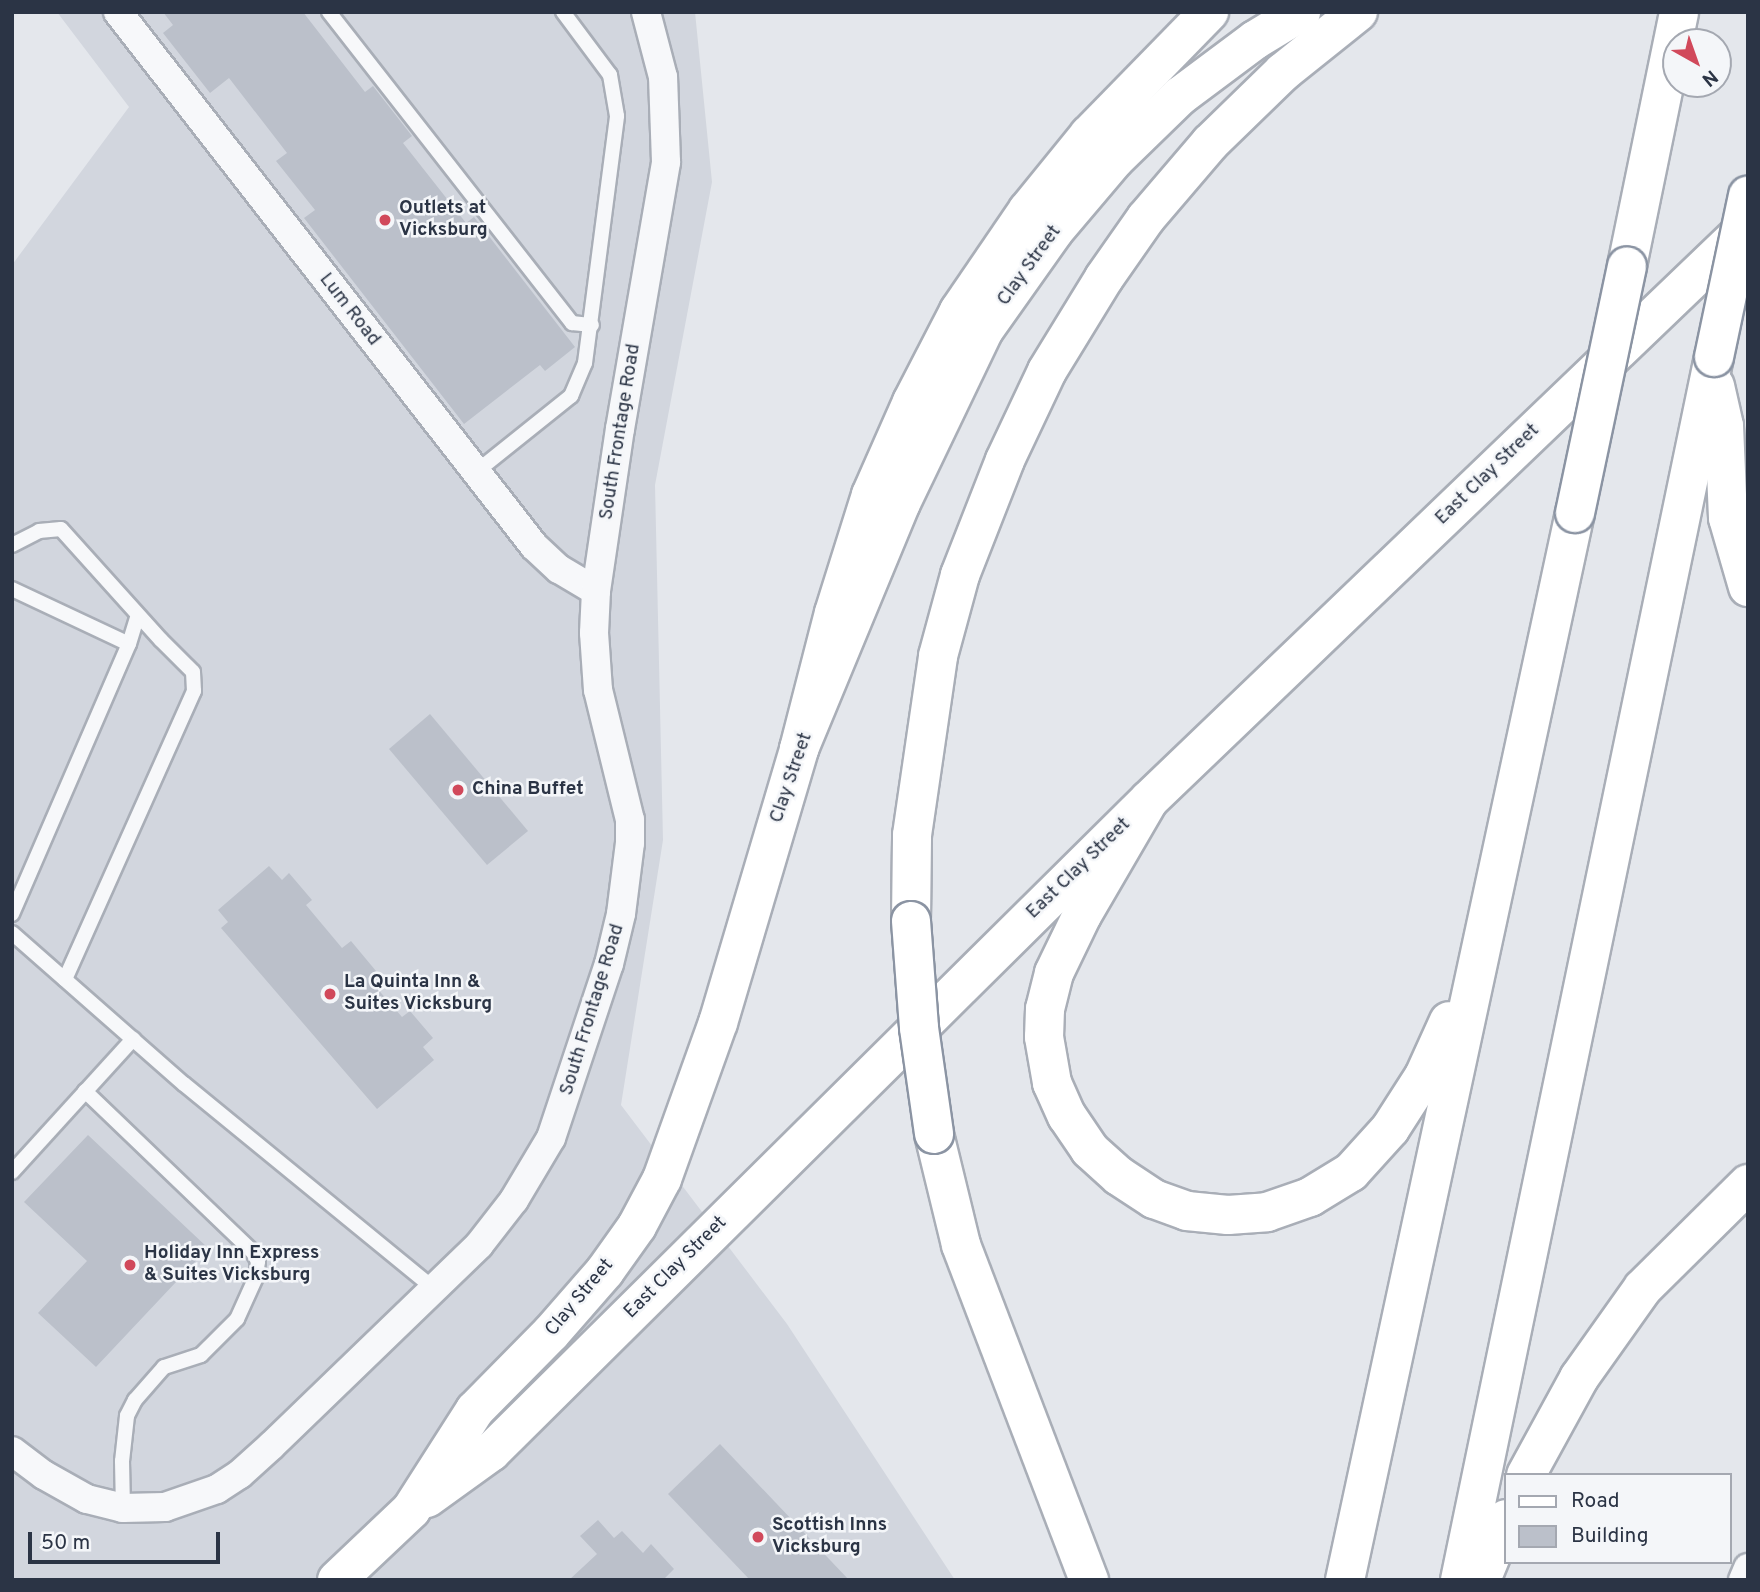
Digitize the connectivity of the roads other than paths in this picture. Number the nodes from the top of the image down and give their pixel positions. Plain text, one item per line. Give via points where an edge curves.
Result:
1 (118, 12) edge
2 (329, 12) edge
3 (563, 12) edge
4 (646, 12) edge
5 (1209, 12) edge
6 (1301, 12) edge
7 (1358, 12) edge
8 (1679, 12) edge
9 (1748, 196) edge
10 (1748, 226) edge
11 (592, 325) junction
12 (1712, 363) junction
13 (476, 472) junction
14 (12, 545) edge
15 (1748, 587) edge
16 (12, 589) edge
17 (596, 592) junction
18 (138, 615) junction
19 (129, 644) junction
20 (799, 749) junction
21 (1149, 800) junction
22 (12, 914) edge
23 (12, 933) edge
24 (1479, 956) junction
25 (65, 979) junction
26 (133, 1039) junction
27 (85, 1091) junction
28 (12, 1172) edge
29 (1748, 1184) edge
30 (436, 1290) junction
31 (12, 1451) edge
32 (1528, 1473) edge
33 (123, 1508) junction
34 (411, 1510) junction
35 (1504, 1525) edge
36 (1748, 1568) edge
37 (337, 1580) edge
38 (1089, 1580) edge
39 (1345, 1580) edge
40 (1460, 1580) edge
41 (1481, 1580) edge
42 (1743, 1580) edge

1 - 13 street, Lum Road
2 - 11 lane via 572,323
3 - 11 lane via 610,75 617,116
4 - 17 street, South Frontage Road via 663,77 666,162
5 - 20 main road via 1089,135 1028,210 959,311 912,402 872,495 834,613
6 - 20 main road, Clay Street via 1180,96 1115,159 1054,231 984,330 901,503
7 - 38 main road, bridge via 1283,72 1210,143 1104,278 1046,371 1005,460 960,575 938,656 912,835 911,921 933,1134 961,1245
8 - 24 main road, bridge
9 - 12 main road, bridge
10 - 21 main road, East Clay Street
11 - 13 lane via 585,363 571,396
12 - 15 main road via 1724,426 1728,518
12 - 40 main road
13 - 17 street, Lum Road via 534,546 559,569
14 - 18 lane via 39,531 61,530
16 - 19 lane
17 - 30 street, South Frontage Road via 598,690 630,820 621,915 595,1010 551,1138 514,1200
18 - 19 lane
18 - 25 lane via 193,671 194,691
19 - 22 lane
20 - 34 main road, Clay Street via 718,1023 662,1179 606,1271 475,1410
21 - 24 main road via 1054,973 1044,1037 1052,1083 1074,1127 1090,1150 1154,1199 1186,1211 1267,1212 1310,1197 1352,1172 1390,1129 1424,1076
21 - 34 main road, East Clay Street via 491,1452
23 - 25 lane
24 - 39 main road
25 - 26 lane
26 - 27 lane
26 - 30 lane
27 - 28 lane
27 - 33 lane via 252,1251 257,1261 256,1277 237,1319 201,1355 164,1367 135,1400 127,1416
29 - 32 main road via 1643,1288 1579,1378
30 - 33 street, South Frontage Road via 240,1474 165,1507
31 - 33 street, South Frontage Road via 87,1499
34 - 37 main road, Clay Street
35 - 41 main road
36 - 42 street

